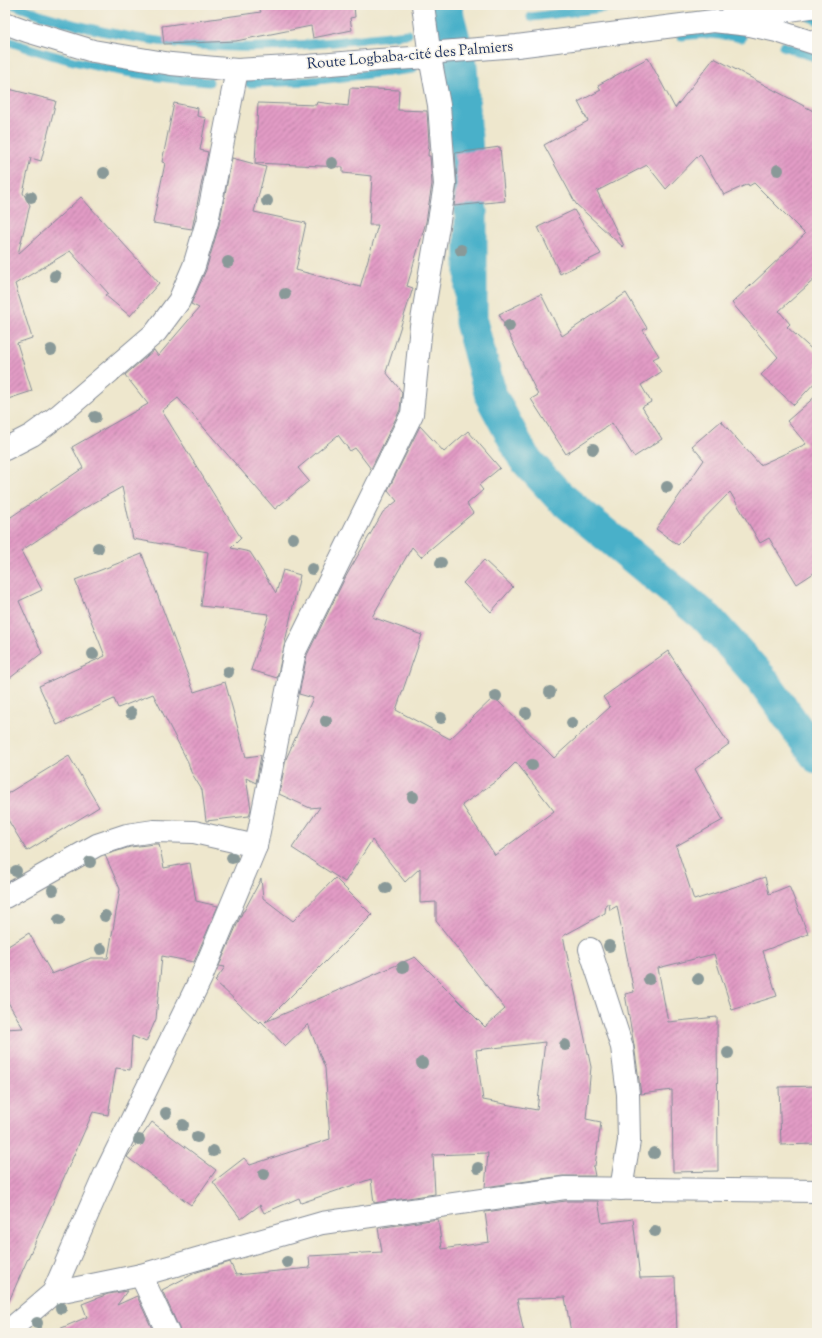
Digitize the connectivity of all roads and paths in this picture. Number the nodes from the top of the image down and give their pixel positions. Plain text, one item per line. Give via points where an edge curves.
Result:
1 (423, 5) edge
2 (817, 6) edge
3 (713, 21) junction
4 (5, 23) edge
5 (817, 44) edge
6 (436, 55) junction
7 (237, 70) junction
8 (5, 449) edge
9 (256, 846) junction
10 (5, 897) edge
11 (590, 949) dead end
12 (620, 1189) junction
13 (817, 1191) edge
14 (141, 1275) junction
15 (53, 1293) junction
16 (6, 1333) edge
17 (168, 1333) edge

1 - 6 street
2 - 3 street
3 - 5 street, Route Logbaba-cité des Palmiers via 777,30
3 - 6 street, Route Logbaba-cité des Palmiers
4 - 7 street, Route Logbaba-cité des Palmiers via 93,51 171,64
6 - 7 street, Route Logbaba-cité des Palmiers
6 - 9 street via 445,185 421,326 412,414 295,651
7 - 8 street via 208,222 194,266 179,301 156,332 64,411 32,435
9 - 10 street via 194,832 154,831 127,834 97,845
9 - 15 street via 201,978 105,1174
11 - 12 street via 622,1047 628,1094 629,1141
12 - 13 street
12 - 14 street via 565,1188 322,1223
14 - 15 street
14 - 17 street
15 - 16 street

